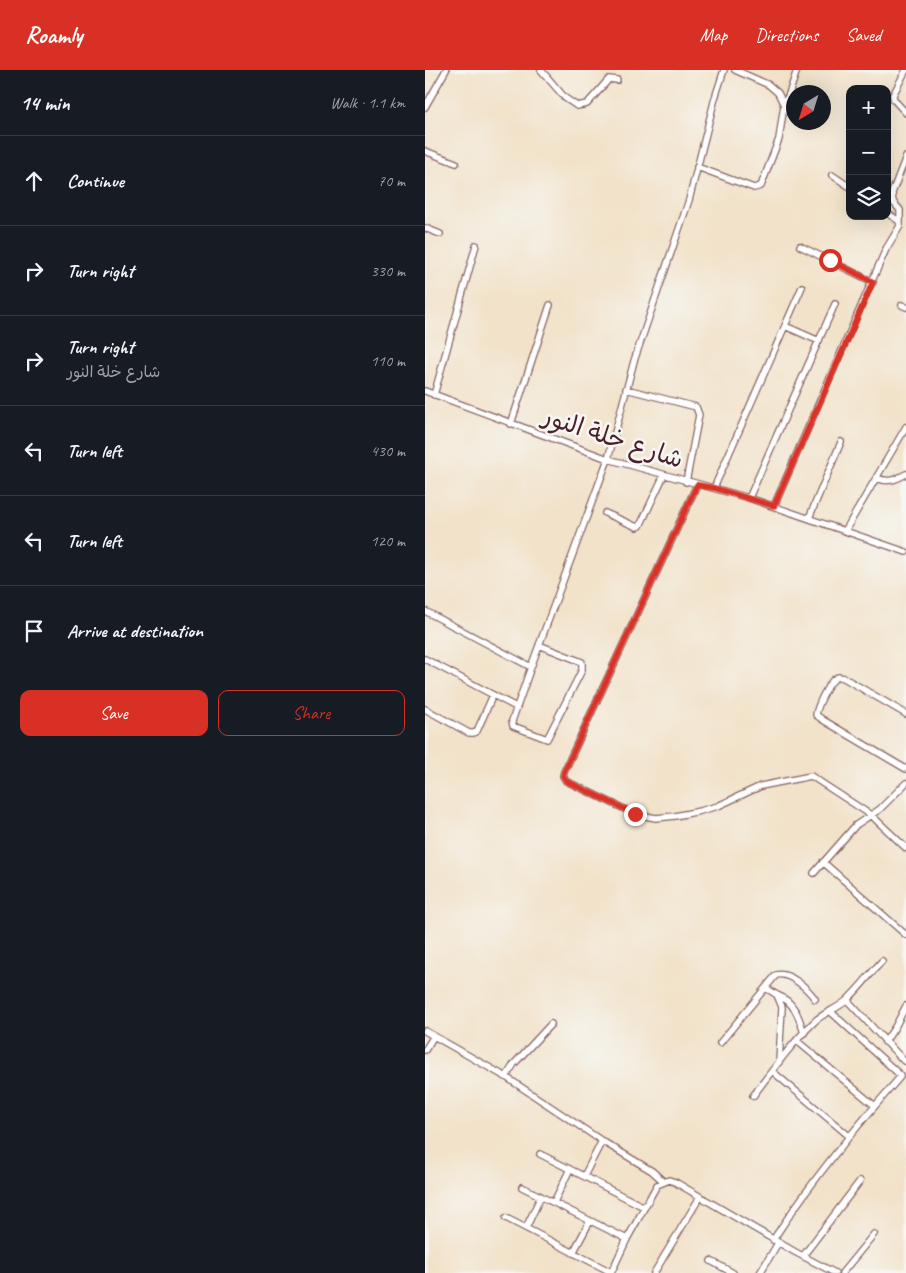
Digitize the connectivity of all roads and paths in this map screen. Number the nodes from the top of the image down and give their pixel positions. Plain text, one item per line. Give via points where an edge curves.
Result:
1 (446, 70) edge
2 (541, 70) edge
3 (724, 70) edge
4 (735, 70) edge
5 (797, 70) edge
6 (906, 70) edge
7 (617, 80) dead end
8 (793, 85) edge
9 (786, 102) edge
10 (784, 105) junction
11 (425, 107) edge
12 (906, 113) edge
13 (425, 151) edge
14 (906, 157) edge
15 (456, 164) dead end
16 (697, 167) junction
17 (832, 175) dead end
18 (846, 184) edge
19 (891, 216) edge
20 (900, 222) junction
21 (425, 228) edge
22 (440, 234) dead end
23 (476, 245) dead end
24 (800, 246) dead end
25 (873, 282) junction
26 (802, 287) dead end
27 (835, 304) dead end
28 (550, 305) dead end
29 (785, 326) junction
30 (819, 341) junction
31 (626, 389) junction
32 (425, 391) edge
33 (434, 395) junction
34 (511, 424) junction
35 (906, 427) edge
36 (841, 442) dead end
37 (608, 459) junction
38 (906, 474) edge
39 (664, 475) junction
40 (877, 478) junction
41 (686, 482) junction
42 (697, 485) junction
43 (714, 488) junction
44 (749, 498) junction
45 (774, 506) junction
46 (605, 513) dead end
47 (809, 518) junction
48 (845, 531) junction
49 (906, 552) edge
50 (425, 611) edge
51 (539, 646) junction
52 (425, 659) edge
53 (531, 667) junction
54 (493, 695) junction
55 (516, 707) junction
56 (425, 709) edge
57 (906, 714) edge
58 (906, 769) edge
59 (906, 783) edge
60 (871, 815) junction
61 (906, 848) edge
62 (823, 862) junction
63 (814, 873) dead end
64 (906, 935) edge
65 (882, 961) dead end
66 (766, 988) junction
67 (777, 995) junction
68 (815, 999) dead end
69 (847, 1000) junction
70 (906, 1006) edge
71 (831, 1012) junction
72 (551, 1024) dead end
73 (425, 1031) edge
74 (804, 1033) junction
75 (434, 1036) junction
76 (797, 1041) junction
77 (885, 1042) junction
78 (720, 1043) dead end
79 (425, 1050) edge
80 (904, 1061) dead end
81 (779, 1062) junction
82 (773, 1070) junction
83 (505, 1077) junction
84 (753, 1096) dead end
85 (875, 1106) junction
86 (849, 1136) junction
87 (602, 1141) junction
88 (540, 1154) dead end
89 (570, 1169) junction
90 (584, 1176) junction
91 (663, 1181) junction
92 (860, 1182) dead end
93 (522, 1187) dead end
94 (541, 1196) junction
95 (700, 1197) junction
96 (554, 1202) junction
97 (644, 1207) junction
98 (506, 1218) dead end
99 (590, 1221) junction
100 (526, 1228) junction
101 (874, 1234) dead end
102 (627, 1239) junction
103 (776, 1241) junction
104 (573, 1252) junction
105 (803, 1256) junction
106 (711, 1260) dead end
107 (611, 1272) edge
108 (654, 1273) edge
109 (733, 1273) edge
110 (760, 1273) edge
111 (835, 1273) edge
112 (842, 1273) edge

1 - 11 street
2 - 7 street via 565,98 577,106 587,104 609,79
3 - 16 street
4 - 10 street via 775,90
5 - 8 street
6 - 12 street via 893,97
9 - 10 street
10 - 16 street via 779,139 759,188
13 - 15 street
14 - 20 street via 892,193 893,202 901,210
16 - 31 street
17 - 18 street
19 - 20 street
20 - 25 street
21 - 22 street
23 - 33 street
24 - 25 street
25 - 45 street
26 - 29 street
27 - 30 street
28 - 34 street
29 - 30 street
29 - 43 street
30 - 44 street
31 - 37 street
31 - 41 street via 698,411
32 - 33 street, شارع خلة النور
33 - 34 street, شارع خلة النور
34 - 37 street, شارع خلة النور
35 - 40 street
36 - 47 street
37 - 39 street, شارع خلة النور
37 - 51 street
38 - 40 street via 891,481
39 - 41 street, شارع خلة النور
39 - 46 street via 640,526
40 - 48 street
41 - 42 street, شارع خلة النور
42 - 43 street, شارع خلة النور
42 - 60 street via 563,776 566,781 635,814 656,818 700,811 761,786 811,776
43 - 44 street, شارع خلة النور
44 - 45 street, شارع خلة النور
45 - 47 street, شارع خلة النور
47 - 48 street, شارع خلة النور
48 - 49 street, شارع خلة النور
50 - 53 street
51 - 53 street
51 - 55 street via 582,662 582,670 547,739 513,726
52 - 54 street
53 - 55 street
54 - 55 street
54 - 56 street via 474,733
57 - 58 street via 839,677 828,687 816,715
59 - 60 street
60 - 61 street
60 - 62 street via 857,825
62 - 63 street
62 - 64 street
65 - 69 street
66 - 67 street
66 - 68 street via 781,973
66 - 78 street
67 - 74 street via 793,1006
67 - 81 street via 782,1008
69 - 71 street
69 - 77 street
70 - 77 street
71 - 74 street via 822,1015
71 - 85 street via 900,1077
72 - 83 street
73 - 75 street
74 - 76 street
75 - 79 street
75 - 83 street
76 - 81 street
76 - 85 street
77 - 80 street
81 - 82 street
82 - 84 street
82 - 86 street
83 - 87 street
85 - 86 street
86 - 103 street via 798,1201
87 - 90 street
87 - 91 street
88 - 89 street
89 - 90 street
89 - 96 street
90 - 97 street
91 - 95 street via 675,1182
91 - 97 street
92 - 105 street
93 - 94 street
94 - 96 street
94 - 100 street
95 - 103 street
95 - 108 street
96 - 99 street
97 - 102 street
98 - 100 street
99 - 102 street
99 - 104 street
100 - 104 street
101 - 112 street
102 - 107 street
103 - 105 street
103 - 110 street
104 - 107 street
105 - 111 street
106 - 109 street

